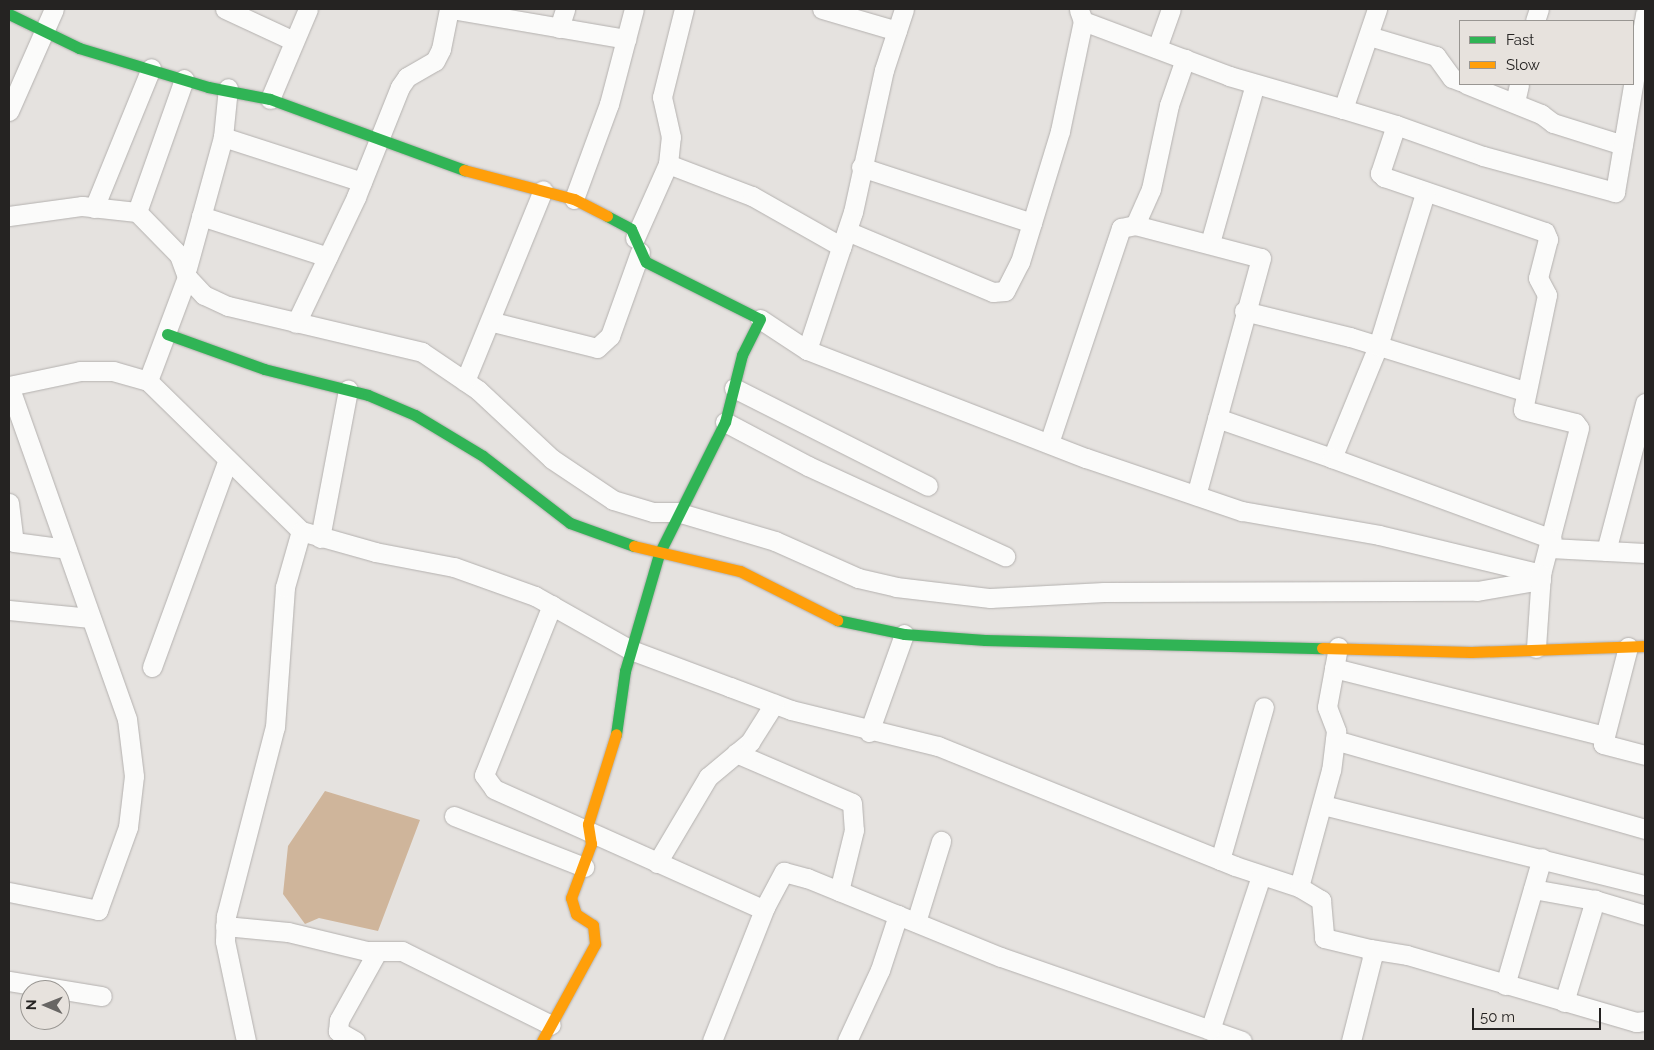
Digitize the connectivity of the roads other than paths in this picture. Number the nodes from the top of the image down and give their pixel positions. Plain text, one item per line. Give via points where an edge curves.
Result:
1 (54, 9) edge
2 (225, 9) edge
3 (308, 9) edge
4 (450, 9) edge
5 (566, 9) edge
6 (634, 9) edge
7 (684, 9) edge
8 (822, 9) edge
9 (904, 9) edge
10 (1171, 9) edge
11 (1377, 9) edge
12 (1645, 12) edge
13 (9, 14) edge
14 (1081, 15) edge
15 (559, 28) junction
16 (897, 31) junction
17 (41, 32) junction
18 (1369, 36) junction
19 (626, 39) junction
20 (294, 41) junction
21 (1158, 48) junction
22 (1185, 59) junction
23 (151, 68) junction
24 (1634, 78) edge
25 (184, 79) junction
26 (1459, 81) edge
27 (1255, 84) junction
28 (1472, 85) edge
29 (1633, 85) edge
30 (228, 88) junction
31 (1517, 93) edge
32 (270, 99) junction
33 (1343, 109) junction
34 (9, 111) edge
35 (1396, 125) junction
36 (224, 137) junction
37 (381, 138) junction
38 (1623, 145) junction
39 (668, 164) junction
40 (861, 167) junction
41 (362, 182) junction
42 (543, 190) junction
43 (1425, 193) junction
44 (574, 199) junction
45 (94, 208) junction
46 (137, 212) junction
47 (9, 216) edge
48 (202, 216) junction
49 (1032, 223) junction
50 (1135, 225) junction
51 (845, 239) junction
52 (1210, 243) junction
53 (638, 245) junction
54 (328, 257) junction
55 (186, 278) junction
56 (1244, 311) junction
57 (760, 319) junction
58 (493, 322) junction
59 (296, 323) junction
60 (168, 330) junction
61 (1378, 346) junction
62 (807, 350) junction
63 (148, 381) junction
64 (466, 381) junction
65 (14, 386) edge
66 (734, 388) junction
67 (348, 390) junction
68 (1524, 391) junction
69 (1645, 403) edge
70 (1217, 418) junction
71 (725, 422) junction
72 (1640, 437) edge
73 (1049, 443) junction
74 (1332, 458) junction
75 (227, 462) junction
76 (928, 486) dead end
77 (1196, 495) junction
78 (9, 503) edge
79 (674, 517) junction
80 (300, 531) junction
81 (320, 538) junction
82 (1551, 544) junction
83 (67, 549) junction
84 (661, 549) junction
85 (1606, 551) junction
86 (1645, 554) edge
87 (1005, 556) dead end
88 (1541, 582) junction
89 (552, 605) junction
90 (9, 610) edge
91 (91, 618) junction
92 (904, 634) junction
93 (1637, 646) edge
94 (1338, 647) junction
95 (1536, 648) junction
96 (631, 650) junction
97 (152, 667) dead end
98 (1334, 668) junction
99 (774, 704) junction
100 (1264, 706) dead end
101 (869, 732) junction
102 (1605, 736) junction
103 (1335, 740) junction
104 (736, 753) junction
105 (1645, 755) edge
106 (1322, 805) junction
107 (454, 816) dead end
108 (1645, 829) edge
109 (590, 835) junction
110 (941, 841) dead end
111 (1542, 858) junction
112 (1220, 860) junction
113 (657, 863) junction
114 (584, 867) junction
115 (1261, 876) junction
116 (1645, 885) edge
117 (1299, 887) junction
118 (1533, 889) junction
119 (839, 891) junction
120 (9, 892) edge
121 (1595, 900) junction
122 (765, 907) junction
123 (898, 915) junction
124 (1645, 915) edge
125 (916, 922) junction
126 (225, 926) junction
127 (1370, 949) junction
128 (377, 952) junction
129 (9, 981) edge
130 (1505, 985) junction
131 (102, 996) dead end
132 (1564, 1002) junction
133 (1645, 1022) edge
134 (551, 1025) junction
135 (1210, 1030) junction
136 (246, 1041) edge
137 (355, 1041) edge
138 (542, 1041) edge
139 (712, 1041) edge
140 (847, 1041) edge
141 (1242, 1041) edge
142 (1351, 1041) edge

1 - 17 street
2 - 20 street
3 - 20 street
4 - 15 street
4 - 37 street via 435,61 407,77
5 - 15 street
6 - 19 street
7 - 39 street via 662,97 671,137
8 - 16 street
9 - 16 street
10 - 21 street
11 - 18 street
12 - 24 street
13 - 17 street
14 - 21 street
14 - 49 street via 1060,130
15 - 19 street
16 - 40 street
17 - 23 street
17 - 34 street
18 - 26 street via 1436,56 1452,78
18 - 33 street
19 - 44 street via 609,104
20 - 32 street
21 - 22 street
22 - 27 street
22 - 50 street via 1169,105 1151,189
23 - 25 street
23 - 45 street
25 - 30 street
25 - 46 street
27 - 33 street
27 - 52 street
28 - 31 street
29 - 38 street
30 - 32 street
30 - 36 street
31 - 38 street via 1553,124
32 - 37 street
33 - 35 street
35 - 38 street via 1483,156 1615,192
35 - 43 street via 1380,173
36 - 41 street
36 - 48 street
37 - 41 street
37 - 42 street via 472,173
39 - 51 street via 752,196
39 - 53 street
40 - 49 street
40 - 51 street
41 - 54 street
42 - 44 street
42 - 58 street
43 - 61 street
43 - 68 street via 1545,232 1548,239 1538,278 1547,295
44 - 53 street via 620,222
45 - 46 street
45 - 47 street
46 - 55 street
48 - 54 street
48 - 55 street
49 - 51 street via 1012,283 1005,291 993,292
50 - 52 street
50 - 73 street via 1121,228
51 - 62 street
52 - 56 street via 1261,258
53 - 57 street via 646,262
53 - 58 street via 610,336 597,348
54 - 59 street
55 - 59 street via 204,294 228,306
55 - 60 street
56 - 61 street
56 - 70 street
57 - 62 street
57 - 66 street via 742,355
58 - 64 street
59 - 64 street via 422,352
60 - 63 street
60 - 67 street via 264,369
61 - 68 street
61 - 74 street
62 - 73 street
63 - 65 street via 113,371 56,376
63 - 75 street
64 - 79 street via 552,459 612,500
65 - 83 street
66 - 71 street
66 - 76 street
67 - 81 street
67 - 84 street via 416,415 483,456 570,523
68 - 82 street via 1523,410 1575,423 1578,428
69 - 72 street
70 - 74 street
70 - 77 street
71 - 79 street
71 - 87 street via 808,466
72 - 85 street
73 - 77 street
74 - 82 street
75 - 80 street
75 - 97 street
77 - 88 street via 1242,511 1379,535
78 - 83 street via 14,542
79 - 84 street
79 - 88 street via 775,541 858,578 990,598 1104,592 1477,590
80 - 81 street
80 - 126 street via 285,587 275,727 233,881
81 - 89 street via 454,567
82 - 85 street
82 - 88 street
83 - 91 street
84 - 92 street via 740,571 836,620
84 - 96 street
85 - 86 street
88 - 95 street
89 - 96 street
89 - 109 street via 484,775 494,789
90 - 91 street
91 - 120 street via 127,719 134,754 128,828 98,910
92 - 94 street via 985,640
92 - 101 street
93 - 95 street
93 - 102 street
94 - 95 street via 1471,652
94 - 98 street
96 - 99 street
96 - 109 street via 619,725 588,824
98 - 102 street
98 - 103 street via 1327,707
99 - 101 street
99 - 104 street via 761,729
100 - 112 street
101 - 112 street via 938,746
102 - 105 street via 1603,744
103 - 106 street
103 - 108 street
104 - 113 street via 708,777
104 - 119 street via 852,803 854,830
106 - 111 street
106 - 117 street
107 - 114 street
109 - 113 street
109 - 114 street
110 - 125 street
111 - 116 street
111 - 118 street
112 - 115 street
113 - 122 street
114 - 134 street via 571,907 593,925 595,944
115 - 117 street
115 - 135 street
117 - 127 street via 1321,900 1324,938
118 - 121 street
118 - 130 street
119 - 122 street via 784,872
119 - 123 street
121 - 124 street
121 - 132 street
122 - 139 street
123 - 125 street
123 - 140 street via 880,970
125 - 135 street
126 - 128 street via 288,932
126 - 136 street
127 - 130 street via 1407,955
127 - 142 street via 1372,958
128 - 134 street via 402,951
128 - 137 street via 339,1020 338,1031
129 - 131 street
130 - 132 street
132 - 133 street
134 - 138 street
135 - 141 street

